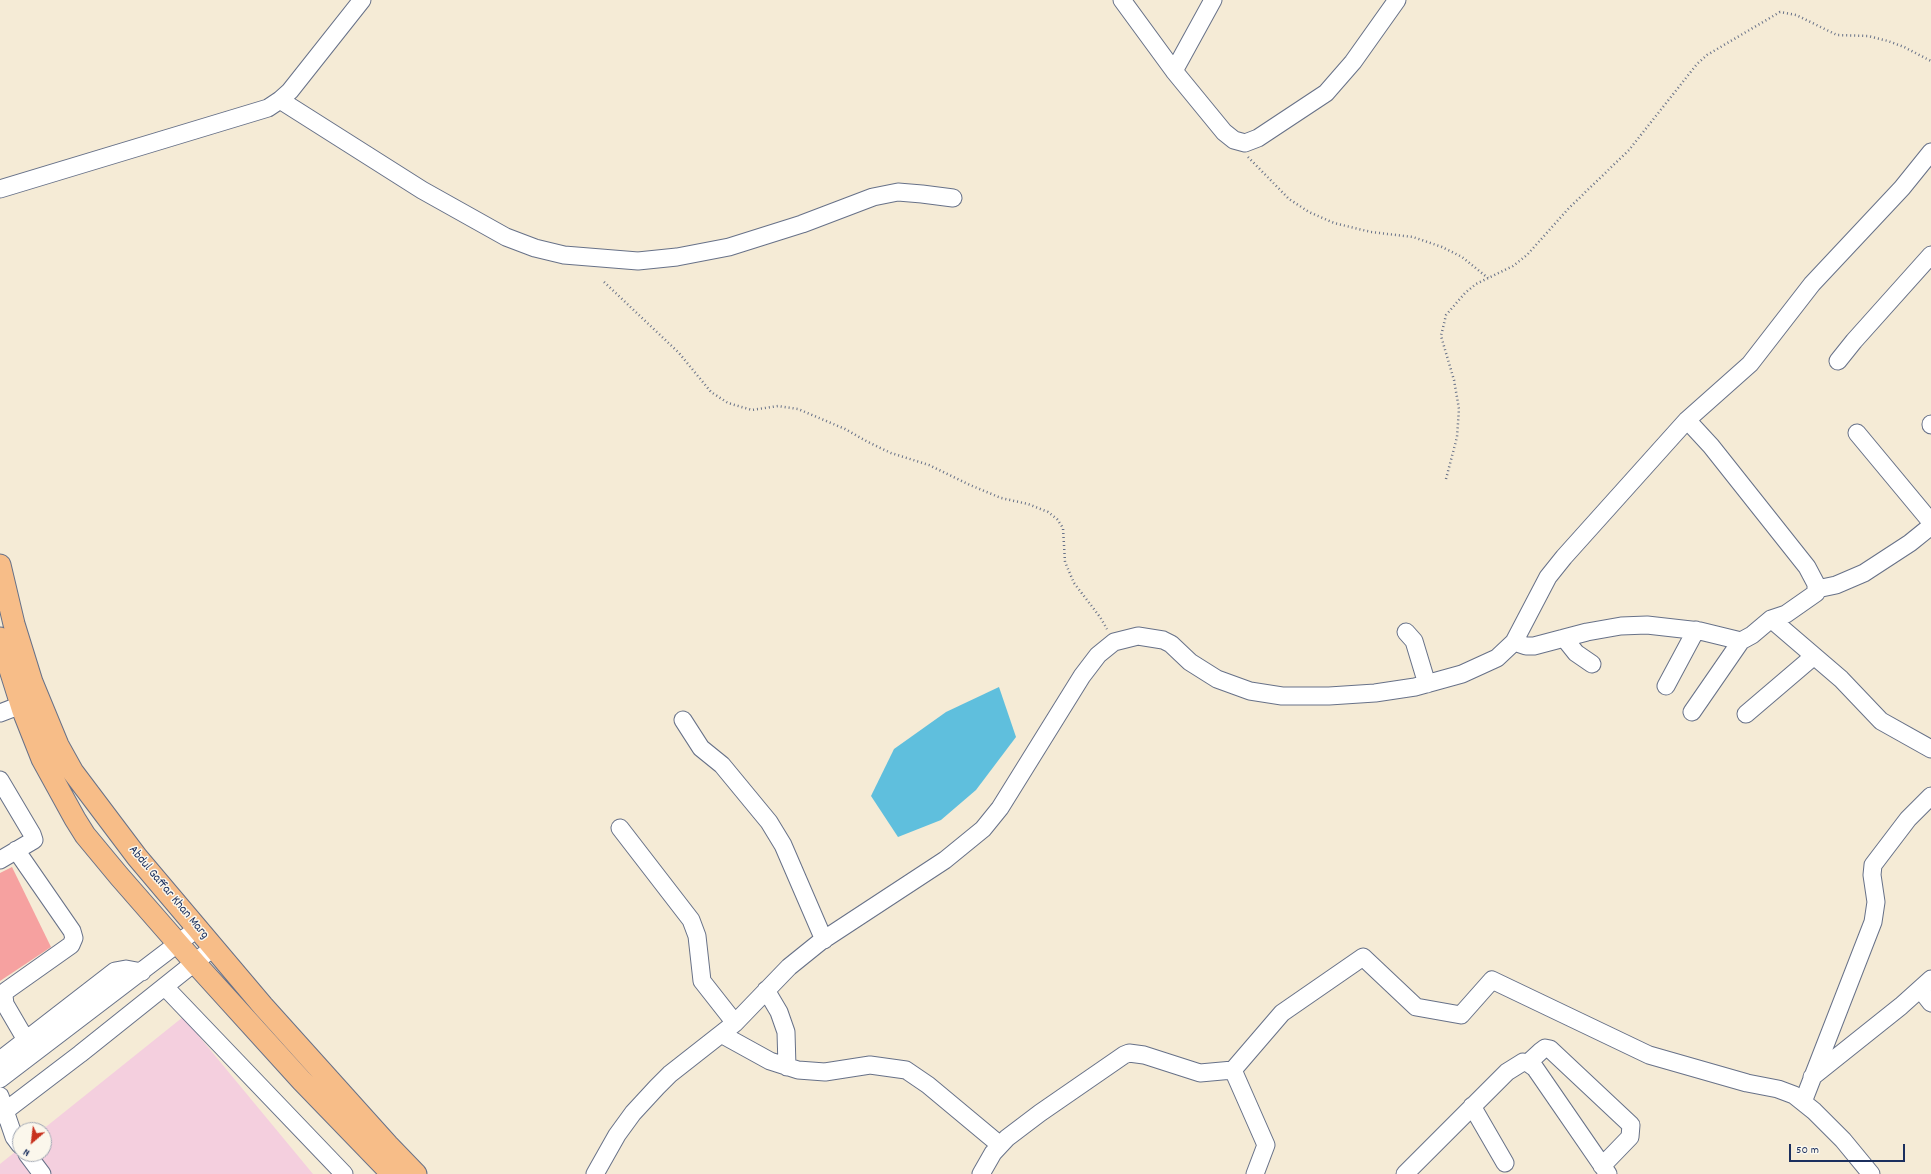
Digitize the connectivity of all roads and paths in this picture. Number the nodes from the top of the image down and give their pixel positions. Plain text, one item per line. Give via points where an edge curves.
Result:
1 (362, 0) edge
2 (1122, 0) edge
3 (1213, 0) edge
4 (1397, 0) edge
5 (1931, 61) edge
6 (1174, 71) junction
7 (280, 100) junction
8 (1234, 140) junction
9 (1931, 152) edge
10 (0, 189) edge
11 (953, 198) dead end
12 (1931, 255) edge
13 (1488, 278) junction
14 (604, 282) dead end
15 (1838, 361) dead end
16 (1687, 420) junction
17 (1857, 433) dead end
18 (1446, 479) dead end
19 (1931, 522) edge
20 (1931, 526) edge
21 (0, 564) edge
22 (1817, 589) junction
23 (1771, 619) junction
24 (1696, 630) junction
25 (1406, 632) dead end
26 (0, 638) edge
27 (1564, 638) junction
28 (1741, 641) junction
29 (1114, 642) junction
30 (1514, 642) junction
31 (1814, 656) junction
32 (1592, 664) dead end
33 (1427, 684) junction
34 (1666, 686) dead end
35 (21, 705) junction
36 (1692, 712) dead end
37 (0, 713) edge
38 (1746, 714) dead end
39 (683, 720) dead end
40 (1931, 748) edge
41 (0, 780) edge
42 (1930, 802) edge
43 (620, 828) dead end
44 (16, 850) junction
45 (0, 860) edge
46 (198, 928) junction
47 (824, 940) junction
48 (179, 944) junction
49 (214, 947) junction
50 (195, 963) junction
51 (142, 972) junction
52 (1926, 984) edge
53 (165, 987) junction
54 (766, 990) junction
55 (1931, 1003) edge
56 (3, 1006) edge
57 (735, 1023) junction
58 (721, 1034) junction
59 (26, 1040) junction
60 (0, 1060) edge
61 (1528, 1063) junction
62 (787, 1067) junction
63 (1233, 1070) junction
64 (1812, 1077) junction
65 (0, 1079) edge
66 (1803, 1102) junction
67 (1472, 1106) junction
68 (2, 1107) edge
69 (12, 1132) edge
70 (1000, 1145) junction
71 (33, 1162) edge
72 (1505, 1163) dead end
73 (1605, 1170) edge
74 (1409, 1172) edge
75 (42, 1174) edge
76 (344, 1174) edge
77 (392, 1174) edge
78 (416, 1174) edge
79 (595, 1174) edge
80 (981, 1174) edge
81 (1255, 1174) edge
82 (1871, 1174) edge

1 - 7 street via 290,91
2 - 6 street
3 - 6 street
4 - 8 street via 1353,62 1326,93 1258,138 1245,143
5 - 13 path via 1888,41 1868,36 1836,35 1789,13 1774,14 1718,47 1697,64 1629,150 1569,208 1548,234 1518,262
6 - 8 street via 1224,132
7 - 10 street via 268,108 253,113
7 - 11 street via 422,190 506,237 564,255 638,261 677,257 729,247 802,224 873,197 898,192
8 - 13 path via 1259,170 1289,199 1309,212 1334,223 1371,232 1412,237 1442,247 1462,257
9 - 16 street via 1902,188 1812,284 1750,364
12 - 15 street
13 - 18 path via 1476,284 1455,304 1446,315 1441,329 1442,344 1454,380 1459,409 1457,437
14 - 29 path via 679,353 711,392 728,403 752,410 778,406 798,409 897,455 929,465 1000,498 1028,504 1048,512 1063,528 1064,562 1074,583 1100,616
16 - 22 street via 1711,446 1807,567
16 - 30 street via 1548,577
17 - 19 street
20 - 22 street via 1864,573 1836,585
21 - 46 main road, Abdul Gaffar Khan Marg via 14,624 32,682 58,745 92,799 137,857
22 - 23 street via 1812,596 1786,614
23 - 28 street
23 - 31 street
24 - 27 street via 1647,625 1621,626
24 - 28 street
24 - 34 street
25 - 33 street via 1414,641
26 - 35 main road, Abdul Gaffar Khan Marg
27 - 30 street via 1534,646
27 - 32 street via 1576,653
28 - 36 street
29 - 33 street via 1138,636 1163,640 1190,662 1217,679 1250,691 1282,696 1375,694
29 - 47 street via 1098,655 1082,676 1000,808 983,828 945,860
30 - 33 street via 1489,663
31 - 38 street
31 - 40 street via 1841,679 1881,721
35 - 37 street
35 - 48 main road, Abdul Gaffar Khan Marg via 42,759 75,820 118,876
39 - 47 street via 700,748 722,764 769,822 783,845
41 - 44 street via 34,840
42 - 64 street via 1910,816 1873,864 1876,902 1873,922
43 - 57 street via 690,920 697,936 702,981
44 - 45 street
44 - 56 street via 72,931 74,938 71,945 10,987 4,996
46 - 48 street
46 - 49 main road, Abdul Gaffar Khan Marg
47 - 54 street via 802,956
48 - 50 main road, Abdul Gaffar Khan Marg
48 - 51 street
49 - 50 street
49 - 78 main road, Abdul Gaffar Khan Marg via 263,1006
50 - 53 street
50 - 77 main road, Abdul Gaffar Khan Marg via 302,1081
51 - 59 street via 126,969 115,971
51 - 65 street
52 - 55 street
52 - 64 street
53 - 68 street via 80,1054
53 - 76 street
54 - 57 street
54 - 62 street via 786,1032
56 - 59 street
57 - 58 street
58 - 62 street via 770,1061
58 - 79 street via 670,1074 633,1113
59 - 60 street
61 - 67 street via 1518,1064 1507,1072
61 - 73 street via 1535,1068
61 - 73 street via 1545,1048 1550,1049 1631,1125 1630,1137
62 - 70 street via 825,1072 870,1065 906,1070
63 - 66 street via 1282,1013 1363,957 1416,1007 1461,1015 1492,980 1649,1055 1746,1083 1778,1089
63 - 70 street via 1200,1073 1144,1055 1129,1053 1040,1113
63 - 81 street via 1266,1145
64 - 66 street
66 - 82 street via 1843,1140
67 - 72 street
67 - 74 street
68 - 69 street
70 - 80 street
71 - 75 street

